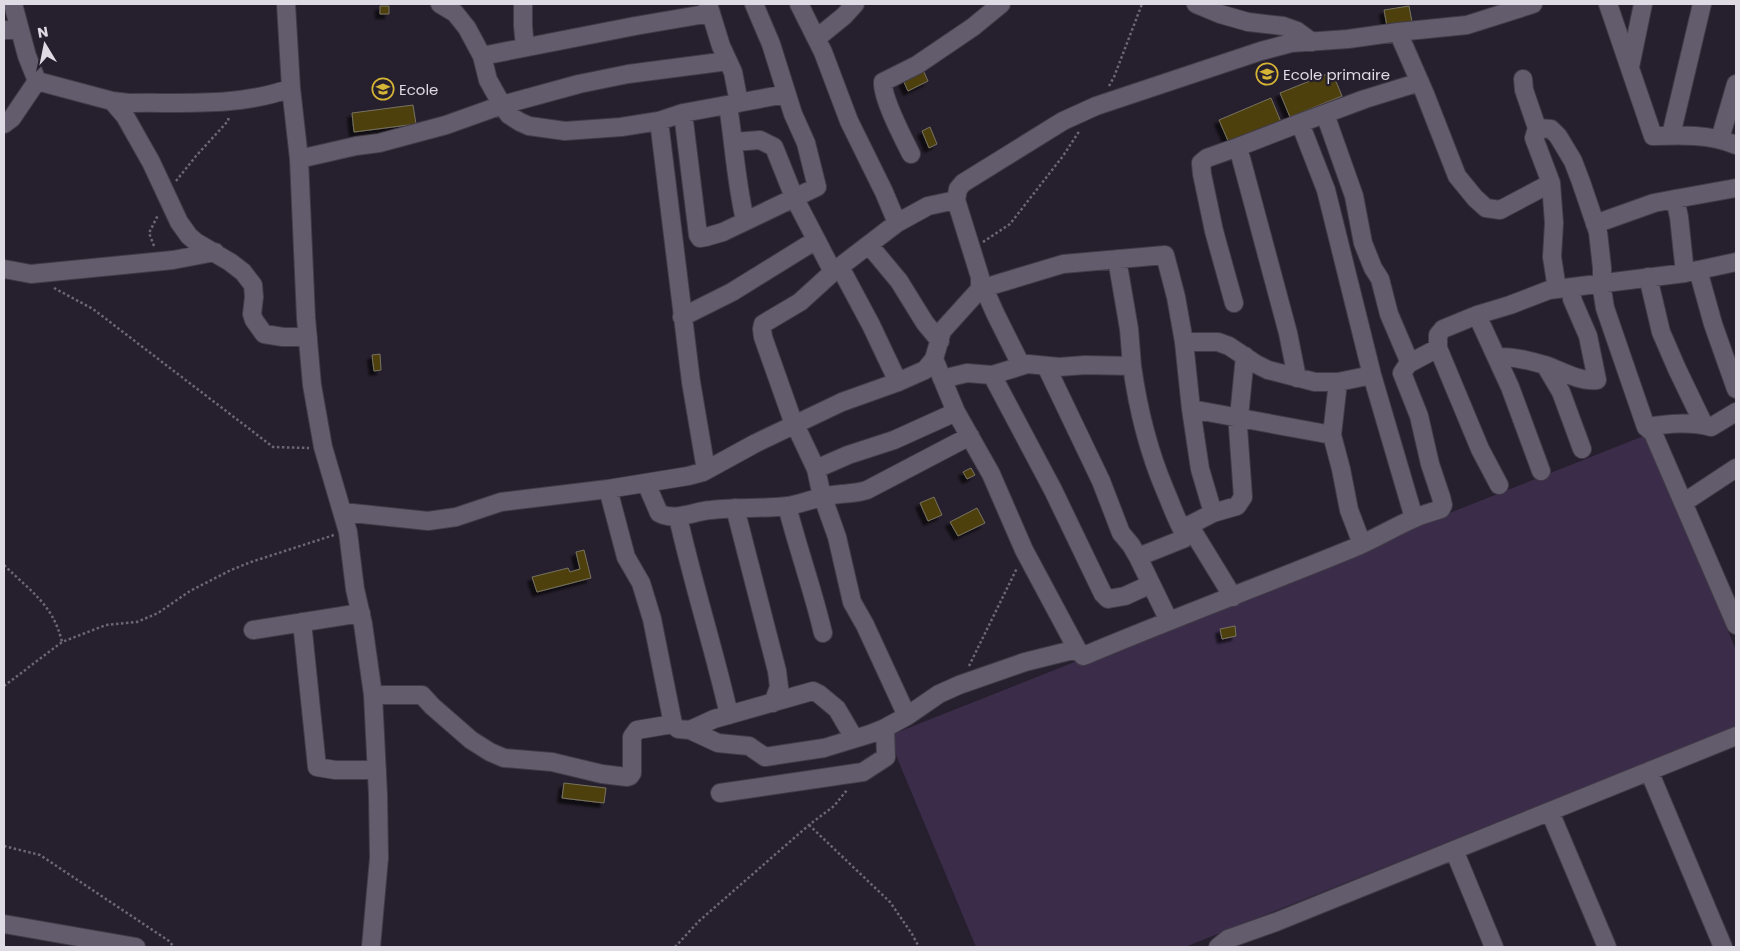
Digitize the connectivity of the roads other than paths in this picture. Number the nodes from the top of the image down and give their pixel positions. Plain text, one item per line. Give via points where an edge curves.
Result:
1 (13, 4) edge
2 (440, 4) edge
3 (523, 4) edge
4 (754, 4) edge
5 (800, 4) edge
6 (855, 4) edge
7 (1001, 4) edge
8 (1196, 4) edge
9 (1533, 4) edge
10 (1608, 4) edge
11 (1644, 4) edge
12 (1702, 4) edge
13 (288, 6) edge
14 (709, 8) edge
15 (12, 30) edge
16 (1398, 32) junction
17 (817, 38) junction
18 (1312, 42) junction
19 (525, 47) junction
20 (482, 56) junction
21 (728, 61) junction
22 (1630, 68) junction
23 (1523, 79) dead end
24 (37, 81) junction
25 (1420, 82) junction
26 (1736, 84) edge
27 (292, 88) junction
28 (786, 94) junction
29 (112, 101) junction
30 (734, 104) junction
31 (502, 106) junction
32 (683, 114) junction
33 (1325, 114) junction
34 (659, 121) junction
35 (1300, 123) junction
36 (4, 124) edge
37 (1538, 128) junction
38 (1671, 135) junction
39 (734, 142) junction
40 (1728, 142) edge
41 (1238, 147) junction
42 (911, 154) dead end
43 (299, 159) junction
44 (1551, 183) junction
45 (1736, 188) edge
46 (794, 197) junction
47 (1675, 199) junction
48 (956, 200) junction
49 (745, 220) junction
50 (897, 223) junction
51 (1595, 224) junction
52 (816, 240) junction
53 (869, 245) junction
54 (215, 252) junction
55 (1117, 259) junction
56 (1736, 262) edge
57 (4, 269) edge
58 (836, 270) junction
59 (1691, 272) junction
60 (1648, 277) junction
61 (1602, 282) junction
62 (1565, 288) junction
63 (982, 289) junction
64 (1234, 303) dead end
65 (1478, 315) junction
66 (682, 318) junction
67 (308, 337) junction
68 (940, 341) junction
69 (1184, 342) junction
70 (1438, 348) junction
71 (1245, 356) junction
72 (1497, 357) junction
73 (934, 359) junction
74 (1408, 364) junction
75 (1021, 365) junction
76 (1545, 365) junction
77 (1046, 366) junction
78 (1132, 366) junction
79 (992, 375) junction
80 (1372, 375) junction
81 (1297, 378) junction
82 (942, 379) junction
83 (898, 382) junction
84 (1338, 382) junction
85 (1736, 389) edge
86 (1191, 409) junction
87 (956, 412) junction
88 (1736, 412) edge
89 (1239, 418) junction
90 (795, 425) junction
91 (1704, 425) junction
92 (1646, 427) junction
93 (1332, 435) junction
94 (970, 436) junction
95 (1582, 449) dead end
96 (1736, 468) edge
97 (816, 469) junction
98 (706, 470) junction
99 (1541, 471) dead end
100 (646, 483) junction
101 (1499, 485) dead end
102 (608, 489) junction
103 (823, 496) junction
104 (1683, 503) junction
105 (787, 506) junction
106 (736, 508) junction
107 (343, 512) junction
108 (1213, 513) junction
109 (678, 517) junction
110 (1414, 518) junction
111 (1185, 527) junction
112 (1362, 544) junction
113 (1138, 558) junction
114 (1151, 584) junction
115 (1233, 597) junction
116 (361, 613) junction
117 (1169, 621) junction
118 (302, 622) junction
119 (1736, 625) edge
120 (253, 630) dead end
121 (822, 633) dead end
122 (1076, 649) junction
123 (373, 695) junction
124 (773, 703) junction
125 (730, 715) junction
126 (907, 716) junction
127 (673, 724) junction
128 (885, 728) junction
129 (690, 730) junction
130 (1736, 736) edge
131 (854, 738) junction
132 (377, 770) junction
133 (1649, 771) junction
134 (720, 793) dead end
135 (1550, 812) junction
136 (1454, 850) junction
137 (4, 924) edge
138 (136, 947) edge
139 (371, 947) edge
140 (1218, 947) edge
141 (1494, 947) edge
142 (1608, 947) edge
143 (1723, 947) edge

1 - 15 street
2 - 20 street via 467,28
3 - 19 street
4 - 28 street
5 - 17 street
6 - 17 street
7 - 42 street via 917,65 883,82 894,118
8 - 18 street via 1248,22 1283,26
9 - 16 street via 1467,25
10 - 22 street
11 - 22 street
12 - 38 street
13 - 27 street
14 - 19 street
14 - 21 street
15 - 24 street
16 - 18 street
16 - 25 street
17 - 50 street via 849,121
18 - 48 street via 1261,51 1096,106 1063,121 963,183
19 - 20 street
20 - 31 street via 488,80
21 - 30 street via 735,78
21 - 31 street via 628,74
22 - 38 street via 1653,136
23 - 37 street
24 - 29 street
24 - 36 street via 12,118
25 - 33 street
25 - 44 street via 1457,176 1486,208 1500,210
26 - 40 street
27 - 29 street via 255,99 234,101
27 - 43 street
28 - 30 street
28 - 46 street via 805,138 818,184
29 - 54 street via 125,116 151,162 179,222 196,242
30 - 32 street
30 - 39 street
31 - 34 street via 520,122 565,132
31 - 43 street via 379,143
32 - 34 street
32 - 49 street via 699,236 714,235
33 - 35 street
33 - 74 street via 1354,196 1363,244 1380,279
34 - 66 street
35 - 41 street
35 - 80 street via 1326,190
37 - 44 street via 1534,138
37 - 51 street via 1551,129 1573,161
38 - 40 street
39 - 46 street via 760,140 774,147
39 - 49 street via 739,196
41 - 64 street via 1201,163 1214,231
41 - 81 street
43 - 67 street
44 - 62 street via 1552,257
45 - 47 street
46 - 49 street
46 - 52 street
47 - 51 street
47 - 59 street
48 - 50 street via 928,206
48 - 63 street
50 - 53 street
51 - 61 street
52 - 58 street
52 - 66 street via 732,292
53 - 58 street
53 - 68 street via 899,281
54 - 57 street via 173,260 31,274
54 - 67 street via 243,272 253,285 252,314 264,334
55 - 63 street via 1053,266
55 - 69 street via 1167,256
55 - 78 street
56 - 59 street
58 - 83 street via 871,325
58 - 90 street via 800,302 765,321 762,326 763,338
59 - 60 street
59 - 85 street
60 - 61 street
60 - 91 street via 1661,332
61 - 62 street
61 - 92 street via 1605,308
62 - 65 street via 1549,290
62 - 76 street via 1588,336 1597,380 1589,381
63 - 68 street via 944,328
63 - 75 street
65 - 70 street via 1443,329 1438,335
65 - 72 street
66 - 98 street
67 - 107 street via 312,385 323,446
68 - 73 street
69 - 71 street via 1218,342
69 - 86 street
70 - 74 street
70 - 101 street via 1480,449
71 - 81 street via 1268,370
71 - 89 street
72 - 76 street
72 - 99 street
73 - 82 street
73 - 83 street via 925,370
74 - 110 street via 1402,373 1419,416 1443,505 1441,509
75 - 77 street
75 - 79 street
76 - 95 street via 1562,392
77 - 78 street
77 - 113 street via 1090,457 1121,533
78 - 111 street via 1145,436 1157,472
79 - 82 street via 967,373
79 - 114 street via 1103,594 1108,600 1115,599
80 - 84 street
80 - 110 street
81 - 84 street
82 - 87 street
83 - 90 street via 842,402
84 - 93 street
86 - 89 street
86 - 108 street via 1200,469
87 - 94 street
87 - 97 street via 894,440
88 - 91 street via 1710,427
89 - 93 street
89 - 108 street via 1243,497 1237,506
90 - 97 street
90 - 98 street
91 - 92 street
92 - 104 street via 1653,433
93 - 112 street via 1349,510
94 - 103 street via 867,490
94 - 122 street
96 - 104 street
97 - 103 street
98 - 100 street
100 - 102 street
100 - 109 street via 659,513
102 - 107 street via 501,502 443,520
102 - 127 street via 626,557 641,583 652,618
103 - 105 street
103 - 126 street via 837,537 852,602
104 - 119 street
105 - 106 street
105 - 121 street via 812,587
106 - 109 street
106 - 124 street via 777,671 779,687
107 - 116 street
108 - 111 street
109 - 125 street
110 - 112 street
111 - 113 street via 1182,538
111 - 115 street
112 - 115 street
113 - 114 street
114 - 117 street
115 - 117 street
116 - 118 street
116 - 123 street
117 - 122 street via 1084,656
118 - 120 street
118 - 132 street via 317,767
122 - 126 street via 1025,662 959,685 938,694
123 - 127 street via 422,695 471,740 504,758 552,762 626,777 632,773 632,737 637,730
123 - 132 street
124 - 125 street
124 - 131 street via 816,691 837,709
125 - 129 street
126 - 128 street
127 - 129 street via 678,729
128 - 131 street
128 - 134 street via 886,757 863,772
129 - 131 street via 718,743 749,746 764,757 809,751
130 - 133 street
132 - 139 street via 379,858
133 - 135 street
133 - 143 street
135 - 136 street
135 - 142 street
136 - 140 street via 1228,939
136 - 141 street
137 - 138 street

